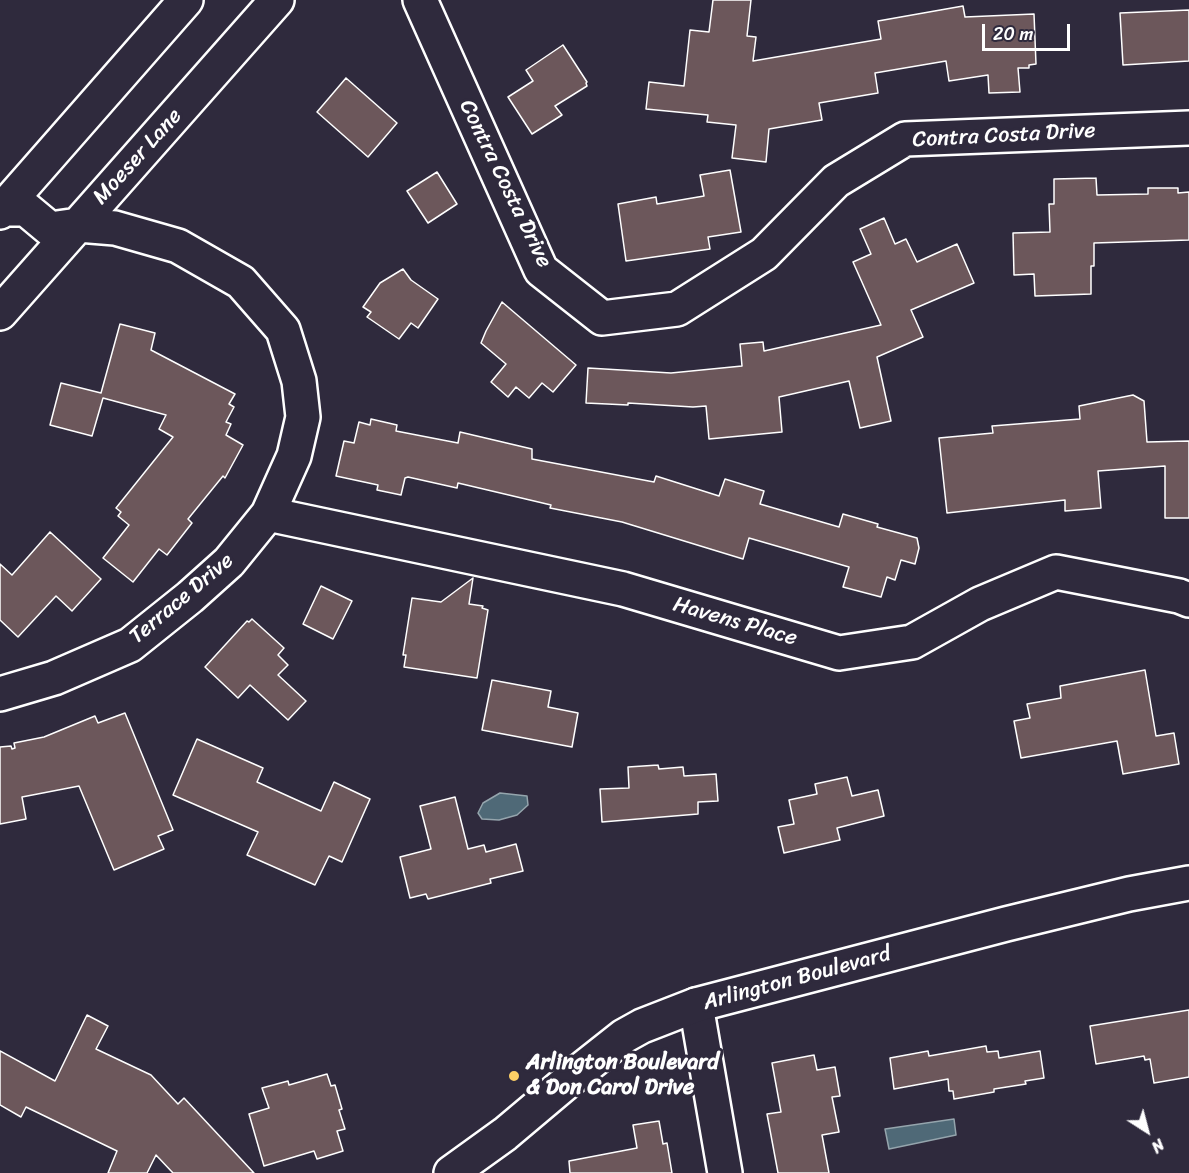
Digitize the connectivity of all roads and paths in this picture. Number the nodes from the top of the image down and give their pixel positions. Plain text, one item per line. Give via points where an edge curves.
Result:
1 (186, 0) edge
2 (277, 0) edge
3 (420, 0) edge
4 (1189, 128) edge
5 (1, 210) edge
6 (78, 225) junction
7 (0, 313) edge
8 (268, 514) junction
9 (1189, 600) edge
10 (0, 694) edge
11 (1189, 883) edge
12 (696, 1005) junction
13 (451, 1173) edge
14 (725, 1173) edge

1 - 5 street
2 - 6 street, Moeser Lane
3 - 4 street, Contra Costa Drive via 541,270 602,318 676,309 764,254 836,181 905,139
5 - 6 street, Terrace Drive via 26,209 50,229
6 - 7 street, Moeser Lane
6 - 8 street, Terrace Drive via 115,228 178,246 241,282 283,330 299,381 303,417 294,456
8 - 9 street, Havens Place via 623,590 839,653 912,642 981,604 1056,572
8 - 10 street, Terrace Drive via 230,562 130,645 54,678
11 - 12 street, Arlington Boulevard via 1006,924
12 - 13 street, Arlington Boulevard via 624,1036
12 - 14 street

